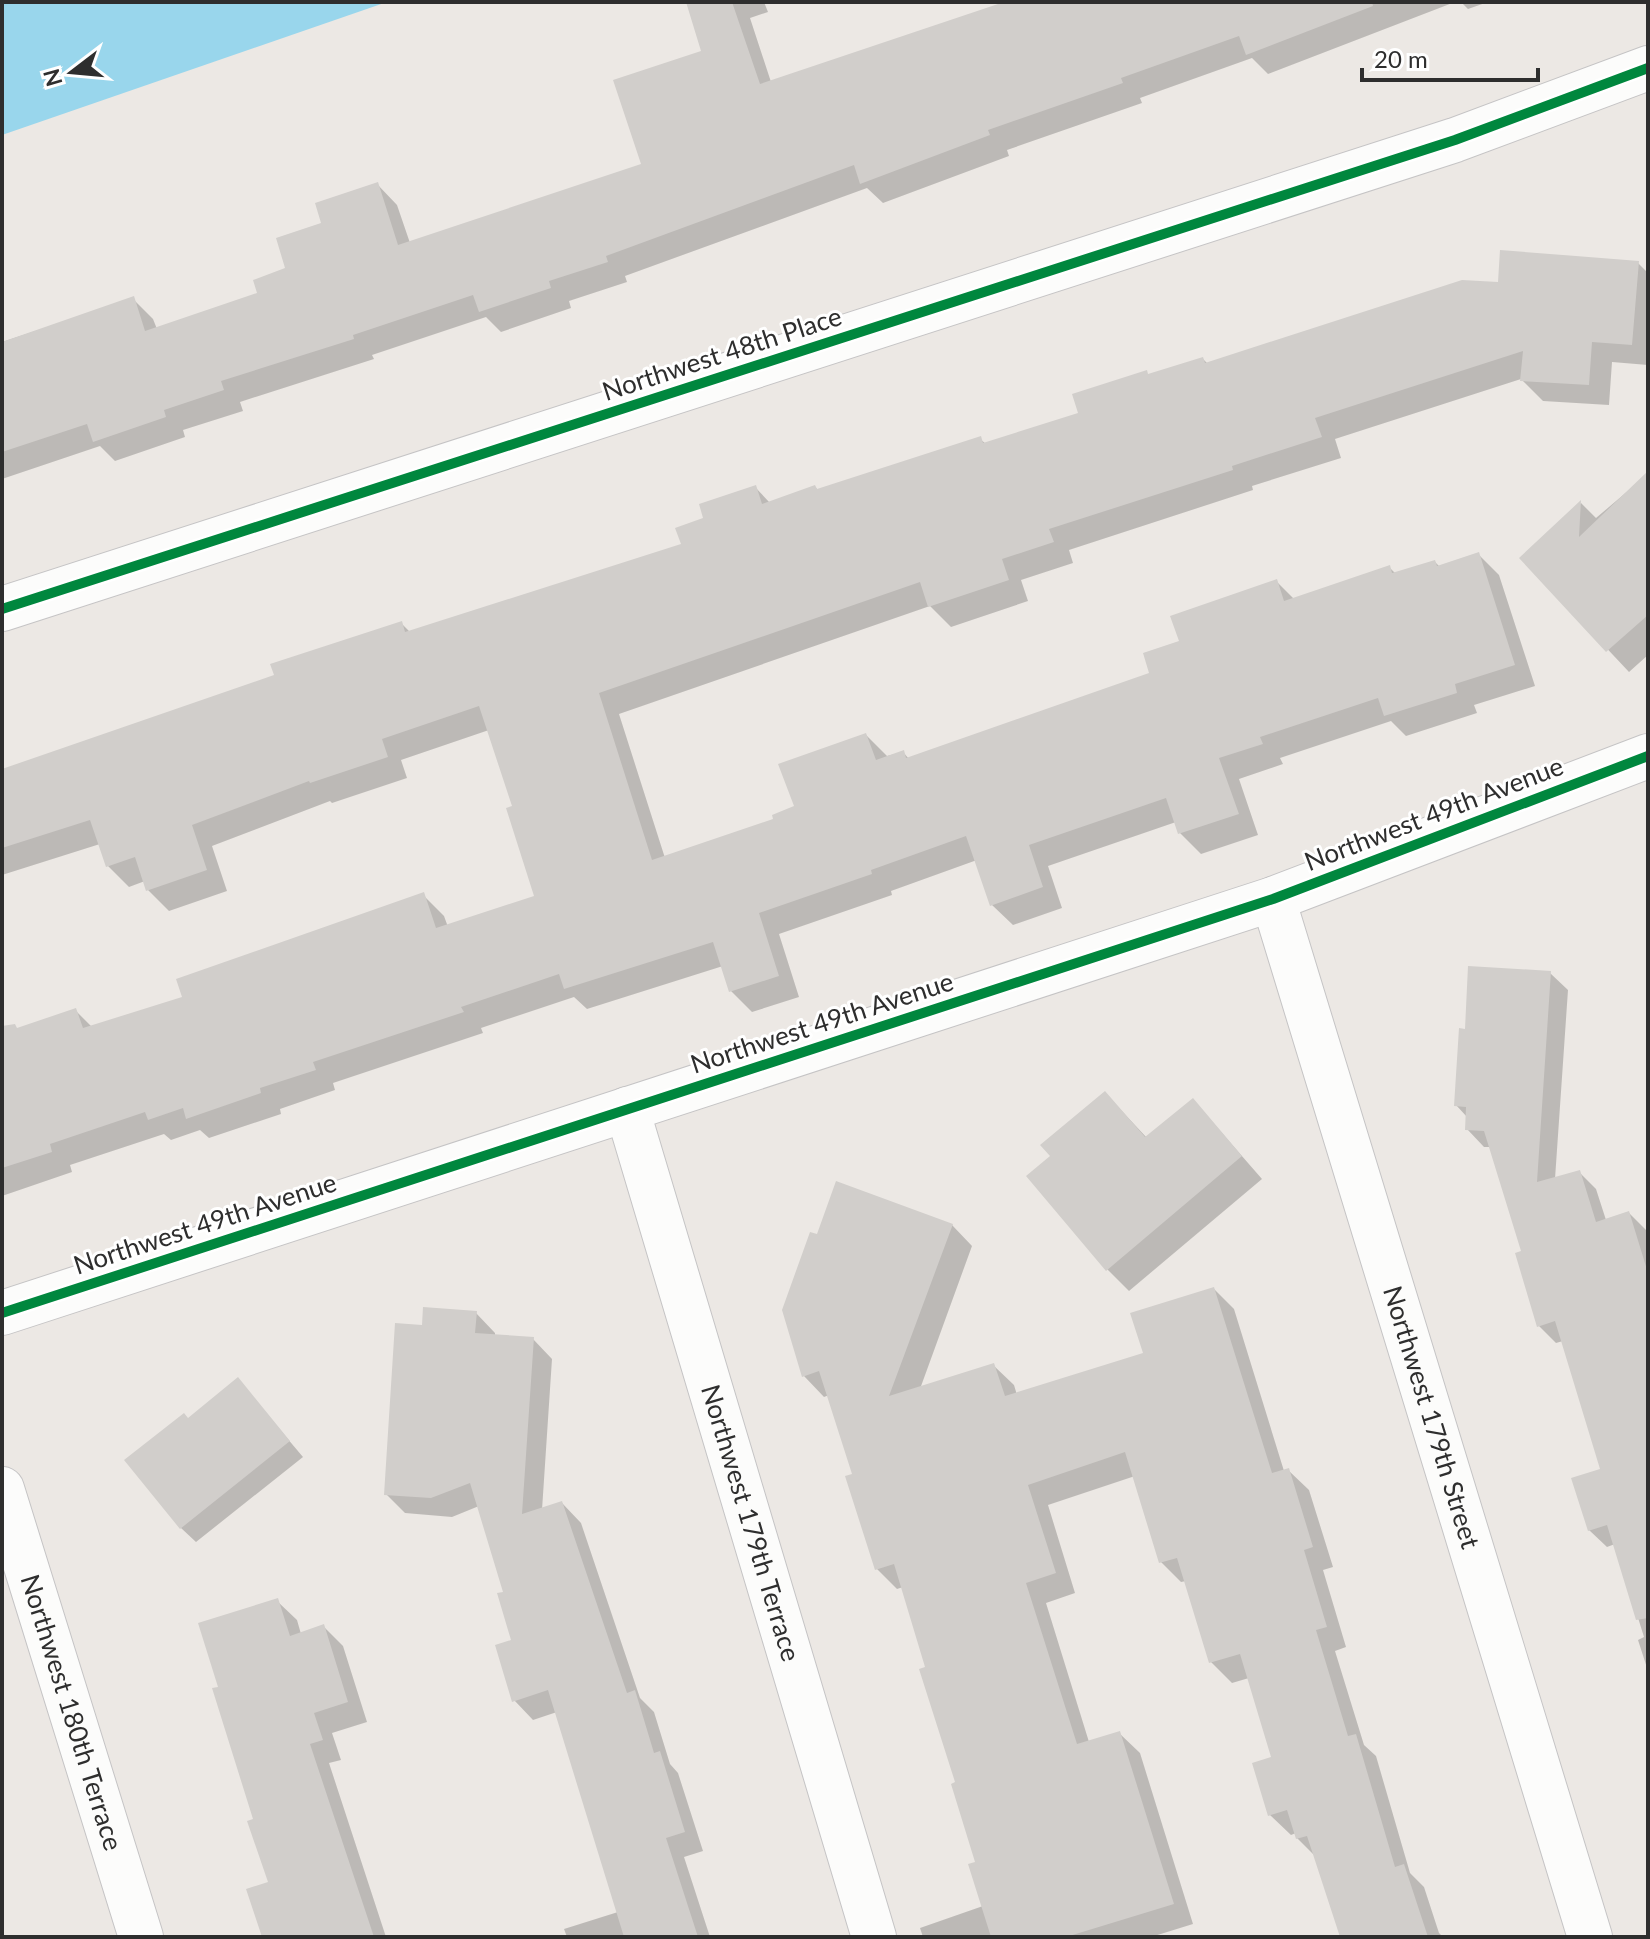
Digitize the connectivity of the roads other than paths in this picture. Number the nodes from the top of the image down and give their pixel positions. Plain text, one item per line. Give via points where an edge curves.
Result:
1 (1648, 68) edge
2 (2, 609) edge
3 (1648, 756) edge
4 (1273, 899) junction
5 (627, 1109) junction
6 (2, 1313) edge
7 (2, 1489) edge
8 (141, 1937) edge
9 (874, 1937) edge
10 (1590, 1937) edge

1 - 2 street, Northwest 48th Place via 1455,140
3 - 4 street, Northwest 49th Avenue
4 - 5 street, Northwest 49th Avenue
4 - 10 street, Northwest 179th Street
5 - 6 street, Northwest 49th Avenue
5 - 9 street, Northwest 179th Terrace
7 - 8 street, Northwest 180th Terrace

